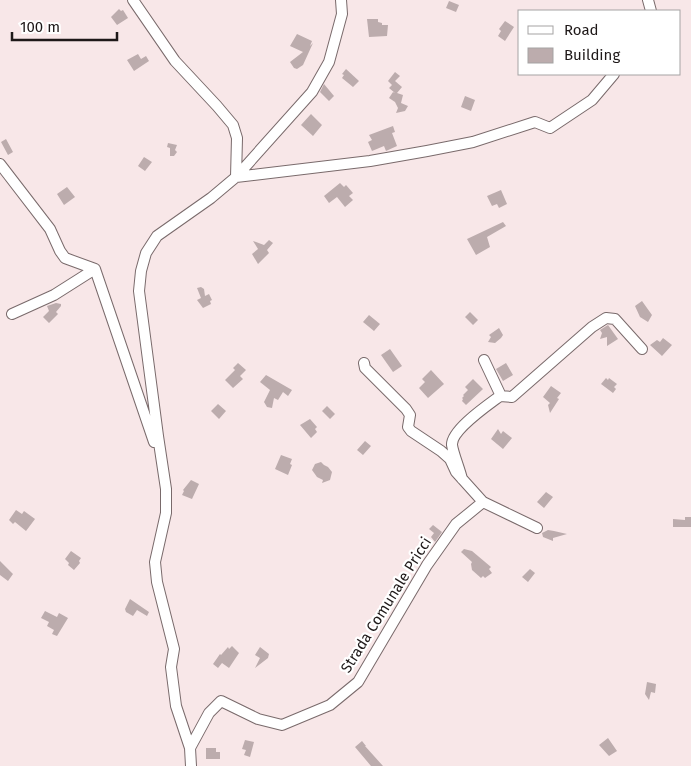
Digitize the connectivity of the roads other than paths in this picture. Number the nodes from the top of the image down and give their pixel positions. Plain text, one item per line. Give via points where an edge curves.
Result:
1 (132, 0) edge
2 (341, 0) edge
3 (613, 75) edge
4 (0, 164) edge
5 (236, 177) junction
6 (95, 269) junction
7 (12, 314) dead end
8 (642, 349) dead end
9 (484, 360) dead end
10 (364, 363) dead end
11 (501, 396) junction
12 (163, 467) junction
13 (462, 479) junction
14 (484, 502) junction
15 (537, 528) dead end
16 (190, 748) junction
17 (190, 766) edge

1 - 5 street via 174,61 233,125 237,138
2 - 5 street via 342,14 329,62 312,92
3 - 5 street via 592,100 550,128 535,122 473,142 427,151
4 - 6 street via 50,229 66,258
5 - 12 street via 157,236 146,253 141,271 139,291
6 - 7 street via 54,295
6 - 12 street
8 - 11 street via 615,319 606,318 512,397
9 - 11 street
10 - 13 street via 365,368 406,409 410,415 408,427 411,431 450,459
11 - 13 street via 454,436 452,444
12 - 16 street via 166,513 155,562 174,650 171,667 176,706
13 - 14 street
14 - 15 street
14 - 16 street, Strada Comunale Pricci via 456,524 436,551 358,682 330,705 282,725 258,719 221,701 209,713
16 - 17 street

